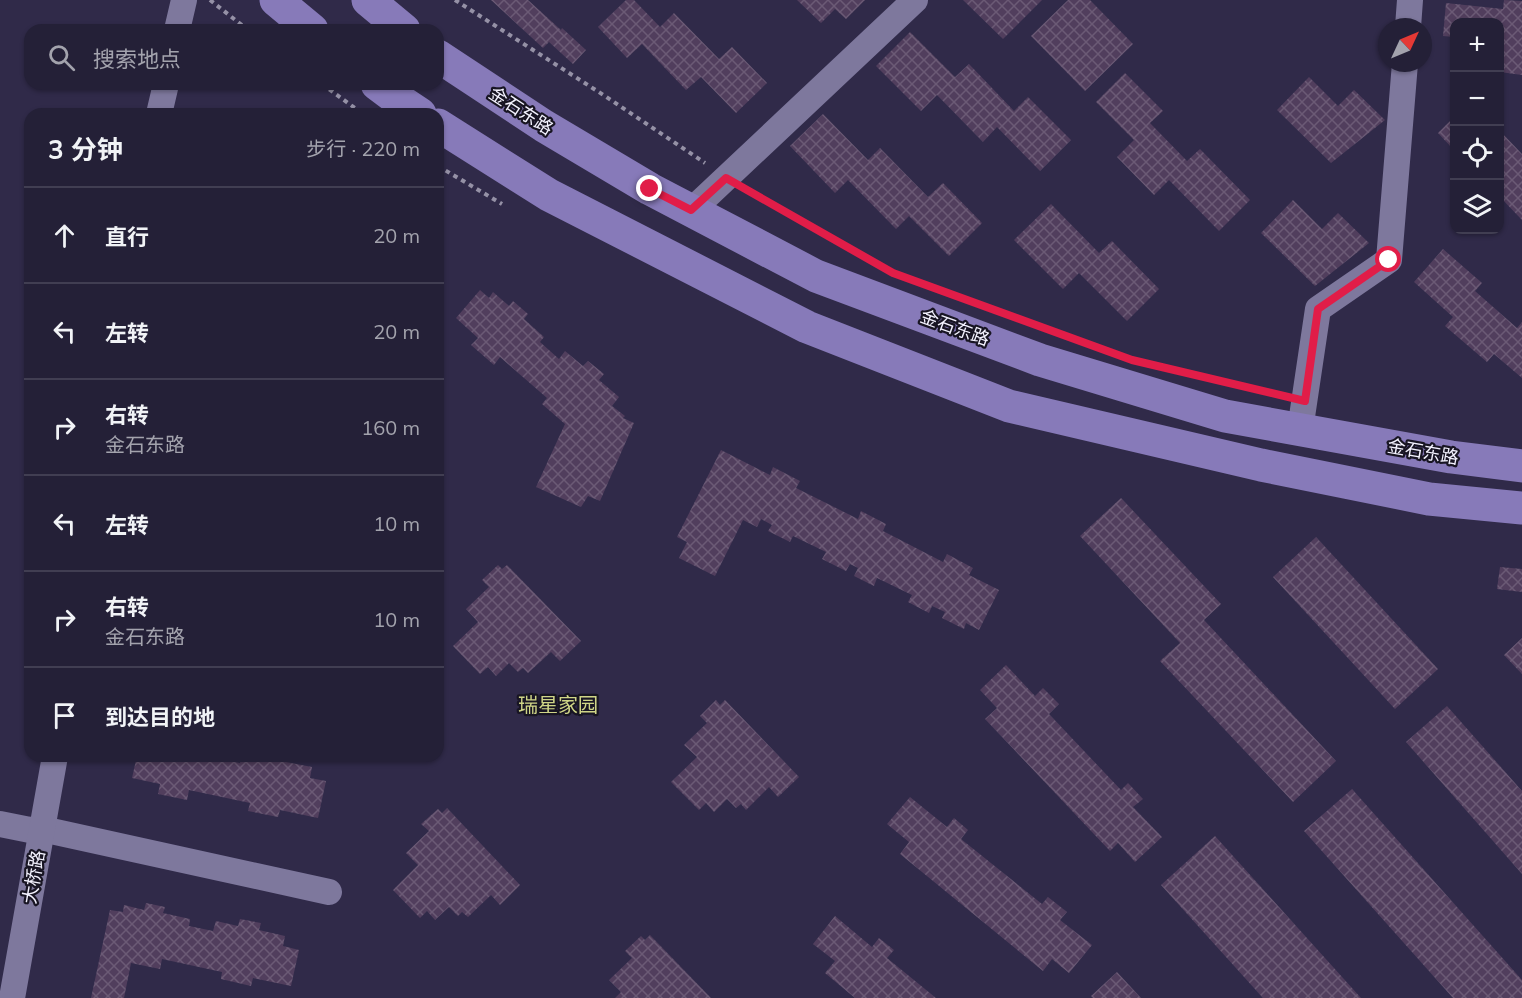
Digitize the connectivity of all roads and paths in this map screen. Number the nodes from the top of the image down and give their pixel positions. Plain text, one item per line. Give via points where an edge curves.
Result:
1 (184, 0) edge
2 (196, 0) edge
3 (210, 0) edge
4 (276, 0) edge
5 (368, 0) edge
6 (455, 0) edge
7 (915, 0) edge
8 (1410, 0) edge
9 (1409, 18) edge
10 (178, 24) edge
11 (191, 24) edge
12 (240, 24) edge
13 (305, 24) edge
14 (397, 24) edge
15 (444, 60) edge
16 (1404, 72) edge
17 (165, 90) edge
18 (178, 90) edge
19 (330, 90) edge
20 (386, 90) edge
21 (160, 108) edge
22 (174, 108) edge
23 (355, 108) edge
24 (411, 108) edge
25 (444, 129) edge
26 (726, 178) junction
27 (691, 210) junction
28 (884, 268) dead end
29 (1212, 379) dead end
30 (1247, 387) dead end
31 (1300, 430) junction
32 (1522, 466) edge
33 (1522, 508) edge
34 (42, 762) edge
35 (53, 762) edge
36 (0, 824) edge
37 (36, 829) junction
38 (329, 892) dead end
39 (0, 997) edge
40 (12, 998) edge

1 - 10 street
2 - 11 street
3 - 12 path
4 - 13 main road
5 - 14 main road
6 - 26 path
7 - 26 street
8 - 9 street
15 - 27 main road, 金石东路 via 544,126
16 - 31 street via 1389,260 1318,309
17 - 21 street
18 - 22 street
19 - 23 path
20 - 24 main road
25 - 33 main road via 549,195 807,327 1009,406 1261,465 1429,499
26 - 27 street
26 - 28 path
27 - 31 main road, 金石东路 via 816,276 1040,360 1225,416
29 - 30 path
31 - 32 main road, 金石东路
34 - 37 street, 大桥路
35 - 37 street, 大桥路
36 - 37 street
37 - 38 street
37 - 39 street, 大桥路
37 - 40 street, 大桥路

